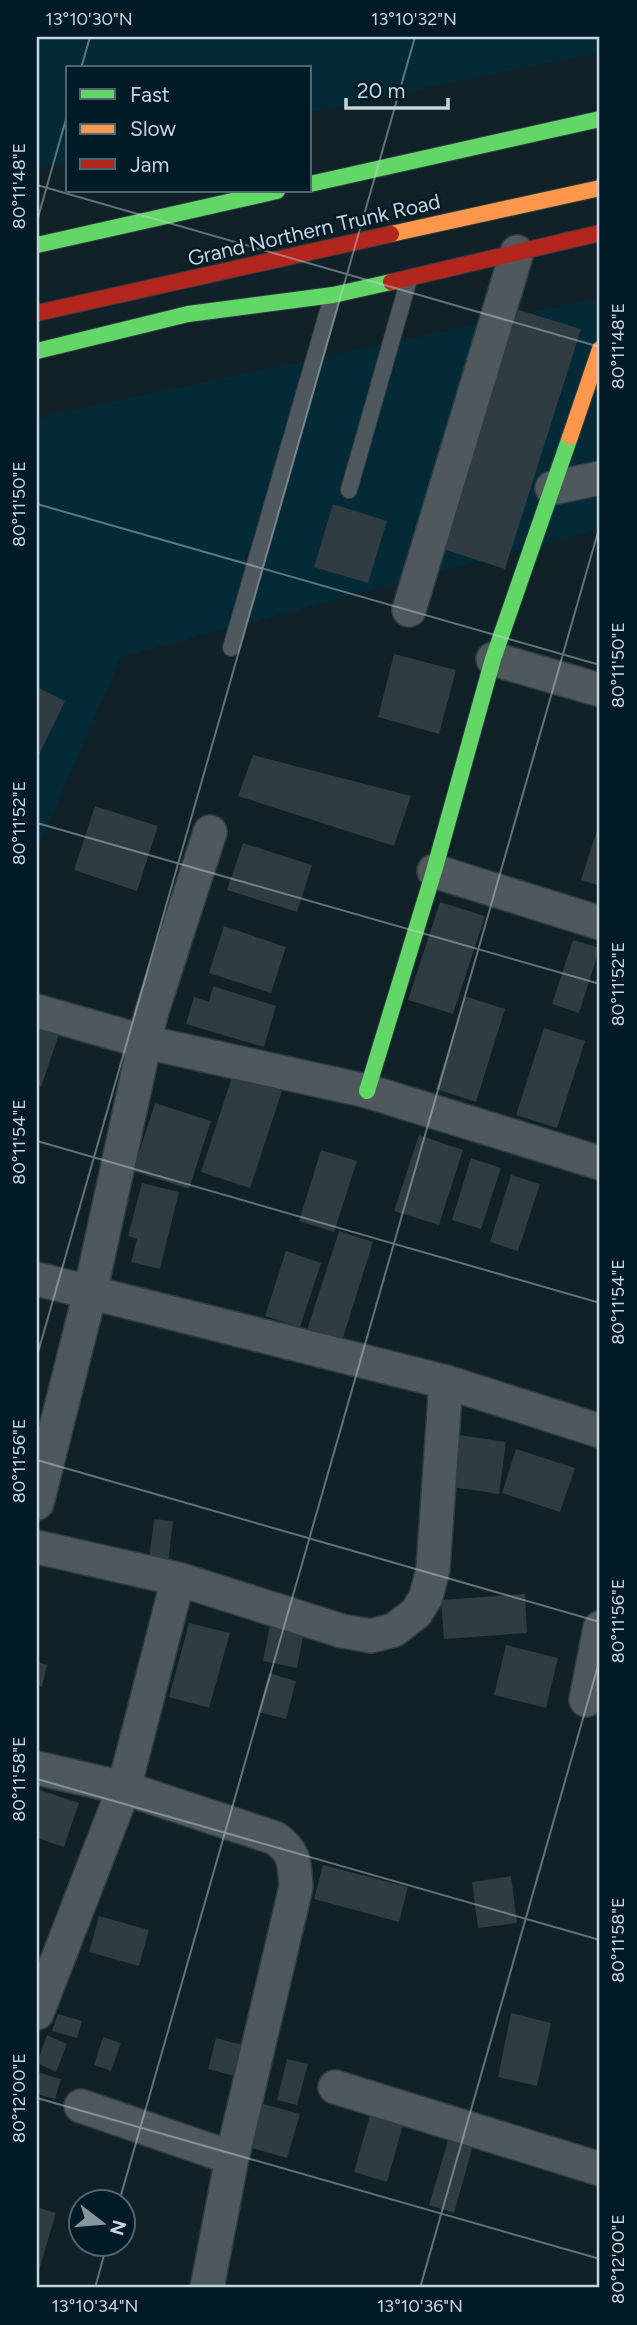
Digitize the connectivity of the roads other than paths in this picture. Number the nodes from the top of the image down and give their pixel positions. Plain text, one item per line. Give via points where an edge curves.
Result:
1 (600, 120) edge
2 (312, 184) edge
3 (600, 188) edge
4 (272, 192) edge
5 (135, 222) junction
6 (37, 233) edge
7 (600, 233) edge
8 (37, 245) edge
9 (517, 252) junction
10 (410, 277) junction
11 (333, 295) junction
12 (37, 313) edge
13 (600, 349) edge
14 (37, 351) edge
15 (600, 478) edge
16 (552, 488) junction
17 (349, 490) dead end
18 (409, 610) dead end
19 (231, 648) dead end
20 (493, 659) junction
21 (600, 690) edge
22 (210, 832) dead end
23 (434, 871) junction
24 (600, 923) edge
25 (37, 1011) edge
26 (145, 1042) junction
27 (367, 1091) junction
28 (600, 1163) edge
29 (37, 1279) edge
30 (90, 1293) junction
31 (446, 1382) junction
32 (600, 1431) edge
33 (37, 1503) edge
34 (37, 1547) edge
35 (178, 1579) junction
36 (600, 1628) edge
37 (586, 1700) dead end
38 (37, 1768) edge
39 (124, 1788) junction
40 (37, 2013) edge
41 (335, 2087) dead end
42 (81, 2106) dead end
43 (232, 2158) junction
44 (600, 2169) edge
45 (207, 2288) edge

1 - 2 main road
3 - 12 main road, Grand Northern Trunk Road
4 - 5 main road
5 - 6 main road
5 - 8 main road
7 - 9 main road
9 - 10 main road
9 - 18 street
10 - 11 main road
10 - 17 lane
11 - 14 main road via 188,314
11 - 19 lane
13 - 16 main road
15 - 16 street
16 - 20 main road
20 - 21 street
20 - 23 main road
22 - 26 street
23 - 24 street
23 - 27 main road
25 - 26 street
26 - 27 street
26 - 30 street
27 - 28 street
29 - 30 street
30 - 31 street
30 - 33 street
31 - 32 street
31 - 35 street via 433,1569 426,1598 416,1613 394,1630 371,1636 341,1631
34 - 35 street
35 - 39 street
36 - 37 street
38 - 39 street
39 - 40 street
39 - 43 street via 275,1838 289,1848 294,1862 296,1887
41 - 44 street
42 - 43 street
43 - 45 street

